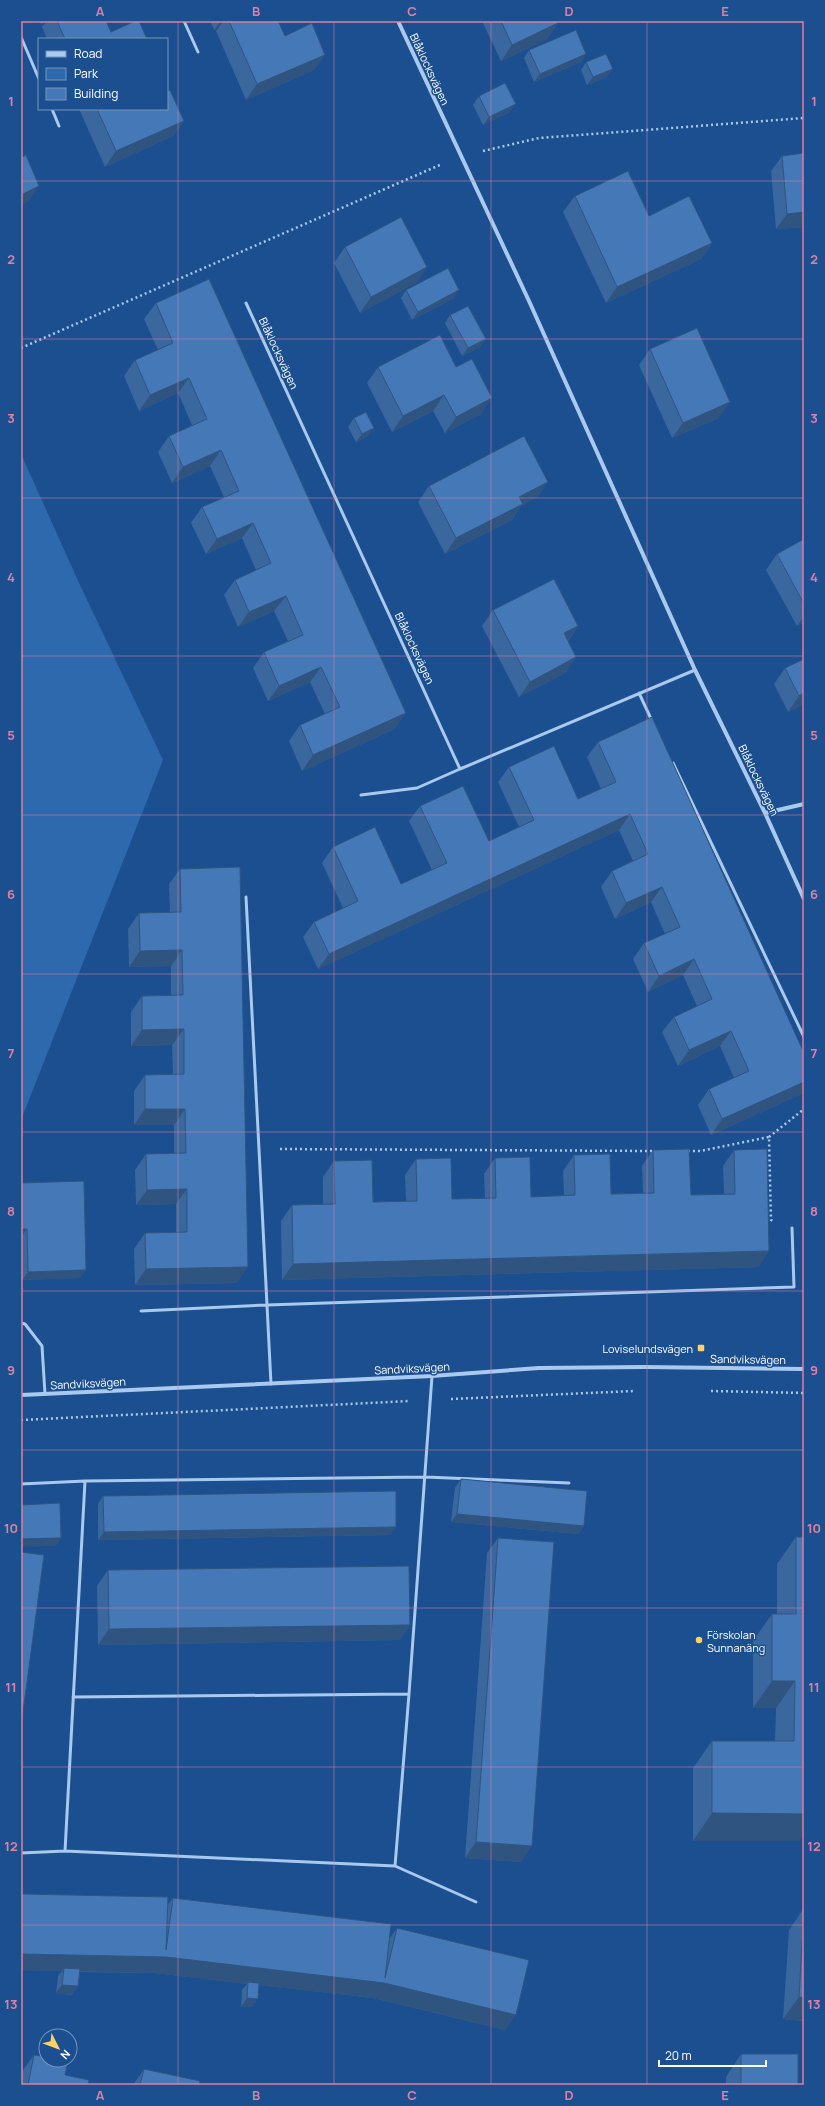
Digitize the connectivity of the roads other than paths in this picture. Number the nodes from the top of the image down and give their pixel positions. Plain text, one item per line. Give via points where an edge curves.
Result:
1 (184, 21) edge
2 (398, 21) edge
3 (21, 37) edge
4 (198, 52) dead end
5 (38, 77) edge
6 (52, 110) edge
7 (59, 126) dead end
8 (246, 303) dead end
9 (695, 670) junction
10 (639, 693) junction
11 (653, 722) edge
12 (670, 758) edge
13 (460, 769) junction
14 (361, 795) dead end
15 (804, 804) edge
16 (765, 813) junction
17 (246, 897) dead end
18 (804, 898) edge
19 (804, 1037) edge
20 (792, 1228) road end
21 (267, 1305) junction
22 (141, 1311) dead end
23 (21, 1323) edge
24 (804, 1369) edge
25 (432, 1376) junction
26 (271, 1384) junction
27 (45, 1394) junction
28 (21, 1395) edge
29 (426, 1477) junction
30 (85, 1481) junction
31 (569, 1482) dead end
32 (21, 1484) edge
33 (409, 1694) junction
34 (73, 1697) junction
35 (65, 1851) junction
36 (21, 1853) edge
37 (395, 1866) junction
38 (476, 1902) dead end

1 - 4 lane
2 - 9 street, Blåklocksvägen via 532,308
3 - 5 lane
6 - 7 lane
8 - 13 lane, Blåklocksvägen
9 - 10 lane
9 - 16 street, Blåklocksvägen
10 - 11 lane
10 - 13 lane
12 - 19 lane
13 - 14 lane via 417,788
15 - 16 street
16 - 18 street, Blåklocksvägen
17 - 21 lane
20 - 21 lane via 794,1287
21 - 22 lane
21 - 26 lane
23 - 27 lane via 25,1324 42,1346
24 - 25 street, Sandviksvägen via 540,1368
25 - 26 street, Sandviksvägen
25 - 29 lane
26 - 27 street, Sandviksvägen
27 - 28 street, Sandviksvägen
29 - 30 lane
29 - 31 lane
29 - 33 lane
30 - 32 lane
30 - 34 lane
33 - 34 lane
33 - 37 lane
34 - 35 lane
35 - 36 lane
35 - 37 lane
37 - 38 lane

